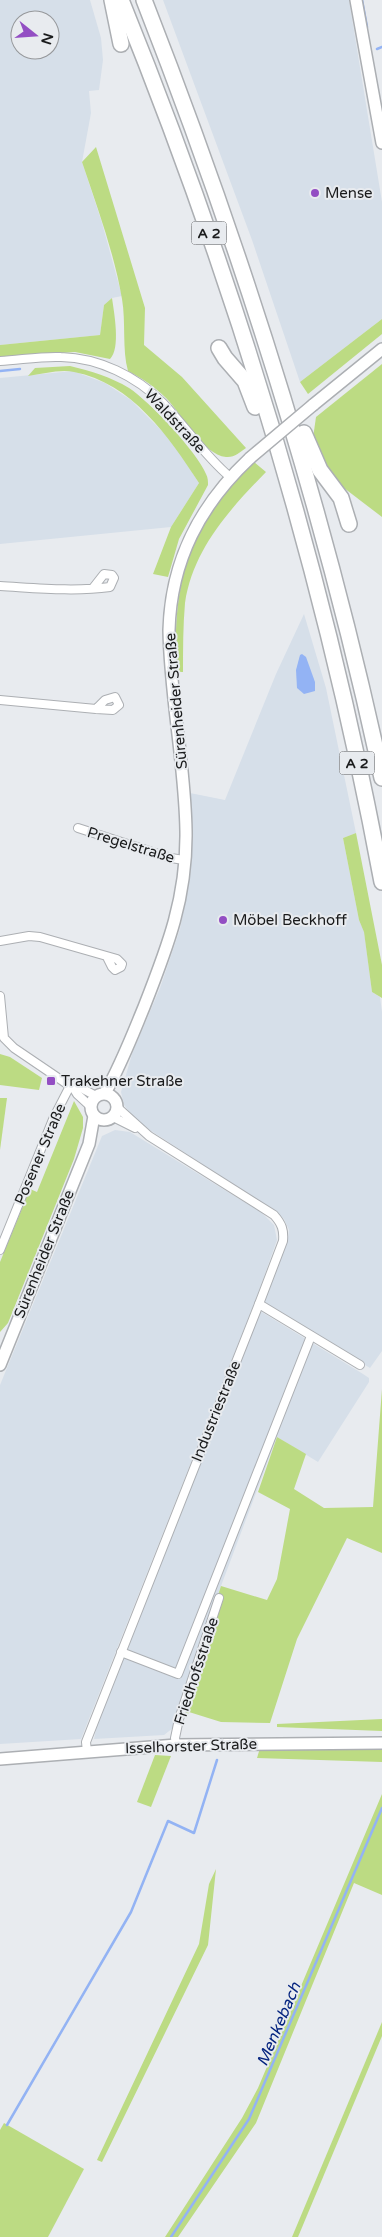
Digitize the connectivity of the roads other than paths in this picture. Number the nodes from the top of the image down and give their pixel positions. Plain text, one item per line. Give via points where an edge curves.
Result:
1 (112, 0) edge
2 (122, 0) edge
3 (144, 0) edge
4 (356, 0) edge
5 (121, 44) dead end
6 (382, 143) edge
7 (219, 348) dead end
8 (382, 349) edge
9 (0, 361) edge
10 (284, 397) junction
11 (284, 470) junction
12 (230, 477) junction
13 (349, 524) dead end
14 (0, 586) edge
15 (92, 588) dead end
16 (0, 700) edge
17 (96, 709) dead end
18 (382, 778) edge
19 (78, 828) dead end
20 (184, 860) junction
21 (382, 882) edge
22 (0, 941) edge
23 (107, 957) dead end
24 (0, 996) edge
25 (71, 1086) junction
26 (104, 1107) junction
27 (0, 1250) edge
28 (259, 1304) junction
29 (311, 1336) junction
30 (0, 1364) edge
31 (360, 1365) dead end
32 (219, 1598) dead end
33 (121, 1652) junction
34 (382, 1743) edge
35 (176, 1745) junction
36 (87, 1752) junction
37 (0, 1759) edge

1 - 5 highway
2 - 11 highway, A 2 via 210,235
3 - 10 highway, A 2 via 218,196
4 - 6 main road
7 - 11 highway via 245,381 272,460
8 - 12 main road, Sürenheider Straße, bridge
9 - 12 street, Waldstraße via 73,357 116,370 163,404
10 - 13 highway via 294,401 310,451 341,498
10 - 18 highway, A 2 via 321,528
11 - 21 highway, A 2 via 332,654
12 - 20 main road, Sürenheider Straße via 203,511 188,542 169,618 170,659 184,790
14 - 15 street
16 - 17 street
19 - 20 street, Pregelstraße
20 - 26 main road, Sürenheider Straße via 174,928
22 - 23 street via 29,936
24 - 25 street via 4,1038
25 - 26 street via 77,1094
25 - 26 street via 81,1088
25 - 27 street, Posener Straße via 54,1117
26 - 28 street, Industriestraße via 274,1215 281,1223 283,1241
26 - 30 main road, Sürenheider Straße
28 - 29 street
28 - 33 street, Industriestraße
29 - 31 street
29 - 33 street via 178,1674
32 - 35 street, Friedhofsstraße via 179,1719
33 - 36 street, Industriestraße via 86,1742
34 - 35 main road, Isselhorster Straße
35 - 36 main road, Isselhorster Straße
36 - 37 main road, Isselhorster Straße

